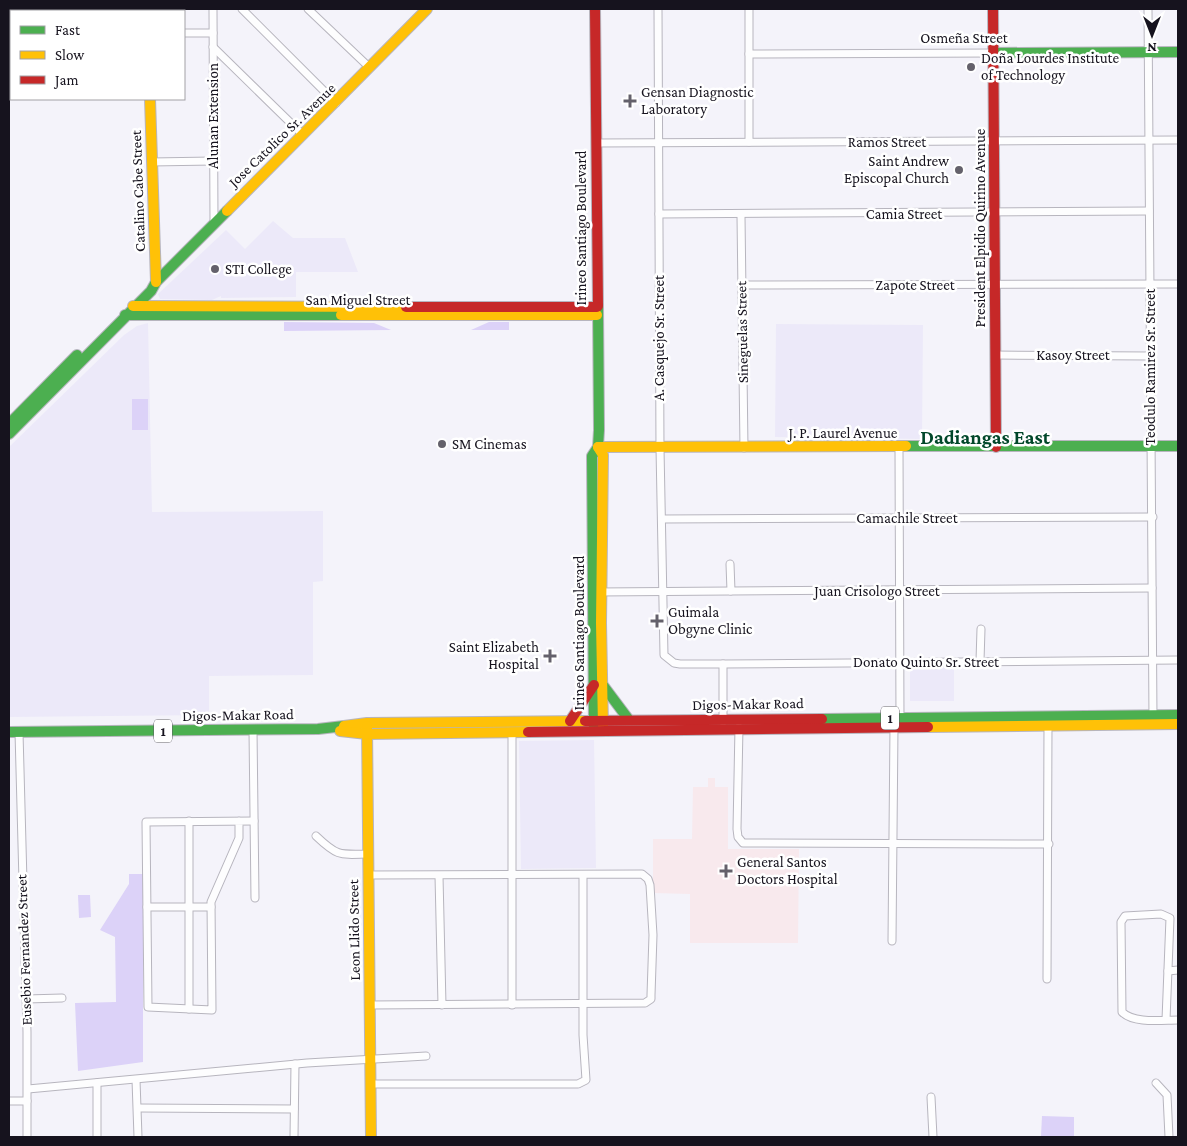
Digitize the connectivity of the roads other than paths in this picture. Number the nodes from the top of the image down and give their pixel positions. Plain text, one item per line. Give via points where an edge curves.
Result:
1 (212, 9) edge
2 (242, 9) edge
3 (308, 9) edge
4 (427, 9) edge
5 (595, 9) edge
6 (658, 9) edge
7 (749, 9) edge
8 (993, 9) edge
9 (1148, 9) edge
10 (185, 33) edge
11 (213, 33) junction
12 (213, 47) junction
13 (1148, 52) junction
14 (1178, 52) edge
15 (993, 53) junction
16 (749, 54) junction
17 (370, 68) junction
18 (150, 100) edge
19 (336, 103) junction
20 (303, 135) junction
21 (1149, 140) junction
22 (1178, 140) edge
23 (994, 141) junction
24 (658, 142) junction
25 (749, 142) junction
26 (596, 143) junction
27 (213, 161) junction
28 (151, 162) junction
29 (1149, 211) junction
30 (659, 214) junction
31 (996, 214) junction
32 (741, 216) junction
33 (214, 223) junction
34 (156, 282) junction
35 (1150, 284) junction
36 (1178, 284) edge
37 (742, 285) junction
38 (996, 285) junction
39 (128, 310) junction
40 (597, 311) junction
41 (996, 355) junction
42 (1150, 356) junction
43 (9, 424) edge
44 (9, 434) edge
45 (598, 446) junction
46 (1151, 446) junction
47 (1178, 446) edge
48 (900, 447) junction
49 (996, 447) junction
50 (660, 448) junction
51 (744, 448) junction
52 (1153, 517) junction
53 (662, 519) junction
54 (899, 519) junction
55 (730, 564) dead end
56 (1152, 588) junction
57 (731, 591) junction
58 (900, 591) junction
59 (598, 592) junction
60 (663, 592) junction
61 (980, 629) dead end
62 (1153, 660) junction
63 (1178, 660) edge
64 (980, 661) junction
65 (899, 662) junction
66 (674, 663) joint
67 (722, 664) junction
68 (598, 685) junction
69 (1178, 715) edge
70 (900, 718) junction
71 (629, 720) junction
72 (1153, 720) junction
73 (570, 721) junction
74 (367, 723) junction
75 (722, 724) junction
76 (739, 724) junction
77 (1178, 724) edge
78 (599, 726) junction
79 (1048, 726) junction
80 (894, 728) junction
81 (318, 729) junction
82 (253, 730) junction
83 (14, 732) edge
84 (512, 732) junction
85 (367, 734) junction
86 (239, 821) junction
87 (254, 821) junction
88 (189, 822) junction
89 (316, 836) dead end
90 (239, 838) junction
91 (254, 838) junction
92 (893, 844) junction
93 (1048, 844) junction
94 (368, 854) junction
95 (368, 875) junction
96 (582, 875) junction
97 (439, 876) junction
98 (514, 876) junction
99 (255, 898) dead end
100 (147, 907) junction
101 (189, 907) junction
102 (211, 907) junction
103 (892, 941) dead end
104 (1168, 970) junction
105 (1178, 970) edge
106 (1047, 979) dead end
107 (62, 998) dead end
108 (26, 999) junction
109 (583, 1004) junction
110 (370, 1005) junction
111 (442, 1005) junction
112 (512, 1005) junction
113 (189, 1009) junction
114 (1166, 1020) junction
115 (1178, 1020) edge
116 (426, 1056) dead end
117 (370, 1059) junction
118 (295, 1064) junction
119 (136, 1080) junction
120 (97, 1083) junction
121 (1156, 1083) dead end
122 (370, 1084) junction
123 (28, 1089) junction
124 (931, 1097) dead end
125 (9, 1101) edge
126 (27, 1101) junction
127 (139, 1108) junction
128 (294, 1109) junction
129 (27, 1137) edge
130 (97, 1137) edge
131 (138, 1137) edge
132 (294, 1137) edge
133 (371, 1137) edge
134 (932, 1137) edge
135 (1169, 1137) edge

1 - 11 street, Alunan Extension
2 - 19 street
3 - 17 street
4 - 17 main road, Jose Catolico Sr. Avenue
5 - 26 main road, Irineo Santiago Boulevard
6 - 24 street, A. Casquejo Sr. Street
7 - 16 street
8 - 15 main road, President Elpidio Quirino Avenue
9 - 13 street, Teodulo Ramirez Sr. Street
10 - 11 street
11 - 12 street, Alunan Extension
12 - 20 street
12 - 27 street, Alunan Extension
13 - 14 main road, Osmeña Street
13 - 15 main road, Osmeña Street
13 - 21 street, Teodulo Ramirez Sr. Street
15 - 16 street, Osmeña Street
15 - 23 main road, President Elpidio Quirino Avenue
16 - 25 street
17 - 19 main road, Jose Catolico Sr. Avenue
18 - 28 main road, Catalino Cabe Street
19 - 20 main road, Jose Catolico Sr. Avenue
20 - 33 main road, Jose Catolico Sr. Avenue
21 - 22 street, Ramos Street
21 - 23 street, Ramos Street
21 - 29 street, Teodulo Ramirez Sr. Street
23 - 25 street, Ramos Street
23 - 31 main road, President Elpidio Quirino Avenue
24 - 25 street, Ramos Street
24 - 26 street, Ramos Street
24 - 30 street, A. Casquejo Sr. Street
26 - 40 main road, Irineo Santiago Boulevard
27 - 28 street
27 - 33 street, Alunan Extension
28 - 34 main road, Catalino Cabe Street
29 - 31 street, Camia Street
29 - 35 street, Teodulo Ramirez Sr. Street
30 - 32 street, Camia Street
30 - 50 street, A. Casquejo Sr. Street
31 - 32 street, Camia Street
31 - 38 main road, President Elpidio Quirino Avenue
32 - 37 street, Sineguelas Street
33 - 34 main road, Jose Catolico Sr. Avenue
34 - 39 main road, Jose Catolico Sr. Avenue via 147,286
35 - 36 street, Zapote Street
35 - 38 street, Zapote Street
35 - 42 street, Teodulo Ramirez Sr. Street
37 - 38 street, Zapote Street
37 - 51 street, Sineguelas Street
38 - 41 main road, President Elpidio Quirino Avenue
39 - 40 main road, San Miguel Street
39 - 43 main road, Jose Catolico Sr. Avenue
39 - 44 main road, Jose Catolico Sr. Avenue
40 - 45 main road, Irineo Santiago Boulevard
41 - 42 street, Kasoy Street
41 - 49 main road, President Elpidio Quirino Avenue
42 - 46 street, Teodulo Ramirez Sr. Street
45 - 50 main road, J. P. Laurel Avenue
45 - 59 main road, Irineo Santiago Boulevard via 592,456
46 - 47 main road, J. P. Laurel Avenue
46 - 49 main road, J. P. Laurel Avenue
46 - 52 street, Teodulo Ramirez Sr. Street
48 - 49 main road, J. P. Laurel Avenue
48 - 51 main road, J. P. Laurel Avenue
48 - 54 street
50 - 51 main road, J. P. Laurel Avenue
50 - 53 street, A. Casquejo Sr. Street
52 - 54 street, Camachile Street
52 - 56 street, Teodulo Ramirez Sr. Street
53 - 54 street, Camachile Street
53 - 60 street, A. Casquejo Sr. Street
54 - 58 street
55 - 57 street
56 - 58 street, Juan Crisologo Street
56 - 62 street, Teodulo Ramirez Sr. Street
57 - 58 street, Juan Crisologo Street
57 - 60 street, Juan Crisologo Street
58 - 65 street
59 - 60 street, Juan Crisologo Street
59 - 68 main road, Irineo Santiago Boulevard
60 - 66 street, A. Casquejo Sr. Street via 664,655
61 - 64 street
62 - 63 street, Donato Quinto Sr. Street
62 - 64 street, Donato Quinto Sr. Street
62 - 72 street, Teodulo Ramirez Sr. Street
64 - 65 street, Donato Quinto Sr. Street
65 - 67 street, Donato Quinto Sr. Street
65 - 70 street
66 - 67 street, Donato Quinto Sr. Street
67 - 75 street
68 - 71 main road
68 - 73 main road
68 - 78 main road, Irineo Santiago Boulevard
69 - 72 main road, Digos-Makar Road / 1
70 - 72 main road, Digos-Makar Road / 1
70 - 76 main road, Digos-Makar Road / 1
70 - 80 street
71 - 75 main road, Digos-Makar Road / 1
71 - 78 main road, Digos-Makar Road / 1
72 - 77 main road, Digos-Makar Road / 1
72 - 79 main road, Digos-Makar Road / 1
73 - 74 main road, Digos-Makar Road / 1
73 - 78 main road, Digos-Makar Road / 1
74 - 81 main road, Digos-Makar Road / 1
74 - 85 main road, Leon Llido Street
75 - 76 main road, Digos-Makar Road / 1
75 - 78 main road, Digos-Makar Road / 1
76 - 80 main road, Digos-Makar Road / 1
76 - 92 street via 737,829 743,843
78 - 84 main road, Digos-Makar Road / 1
79 - 80 main road, Digos-Makar Road / 1
79 - 93 street
80 - 92 street
81 - 82 main road, Digos-Makar Road / 1
81 - 85 main road, Digos-Makar Road / 1
82 - 83 main road, Digos-Makar Road / 1
82 - 87 street
83 - 108 street, Eusebio Fernandez Street
84 - 85 main road, Digos-Makar Road / 1
84 - 98 street
85 - 94 main road, Leon Llido Street
86 - 87 street
86 - 88 street
86 - 90 street
87 - 91 street
88 - 100 street via 146,822
88 - 101 street
89 - 94 street via 332,851
90 - 91 street
90 - 102 street
91 - 99 street
92 - 93 street
92 - 103 street
93 - 106 street
94 - 95 main road, Leon Llido Street
95 - 97 street
95 - 110 main road, Leon Llido Street
96 - 98 street
96 - 109 street
96 - 109 street via 636,874 646,877 651,894 653,935 649,1001
97 - 98 street
97 - 111 street
98 - 112 street
100 - 101 street
100 - 113 street via 148,1008
101 - 102 street
101 - 113 street
102 - 113 street via 212,1010
104 - 105 street
104 - 114 street
104 - 114 street via 1170,918 1161,914 1122,917 1122,1012 1134,1019
107 - 108 street
108 - 123 street, Eusebio Fernandez Street
109 - 112 street
109 - 122 street via 584,1083 505,1086
110 - 111 street
110 - 117 main road, Leon Llido Street
111 - 112 street
114 - 115 street
116 - 117 street
117 - 118 street
117 - 122 main road, Leon Llido Street
118 - 119 street
118 - 128 street
119 - 120 street
119 - 127 street
120 - 123 street
120 - 130 street
121 - 135 street via 1168,1095
122 - 133 main road, Leon Llido Street
123 - 126 street, Eusebio Fernandez Street
124 - 134 street
125 - 126 street
126 - 129 street, Eusebio Fernandez Street
127 - 128 street
127 - 131 street
128 - 132 street

